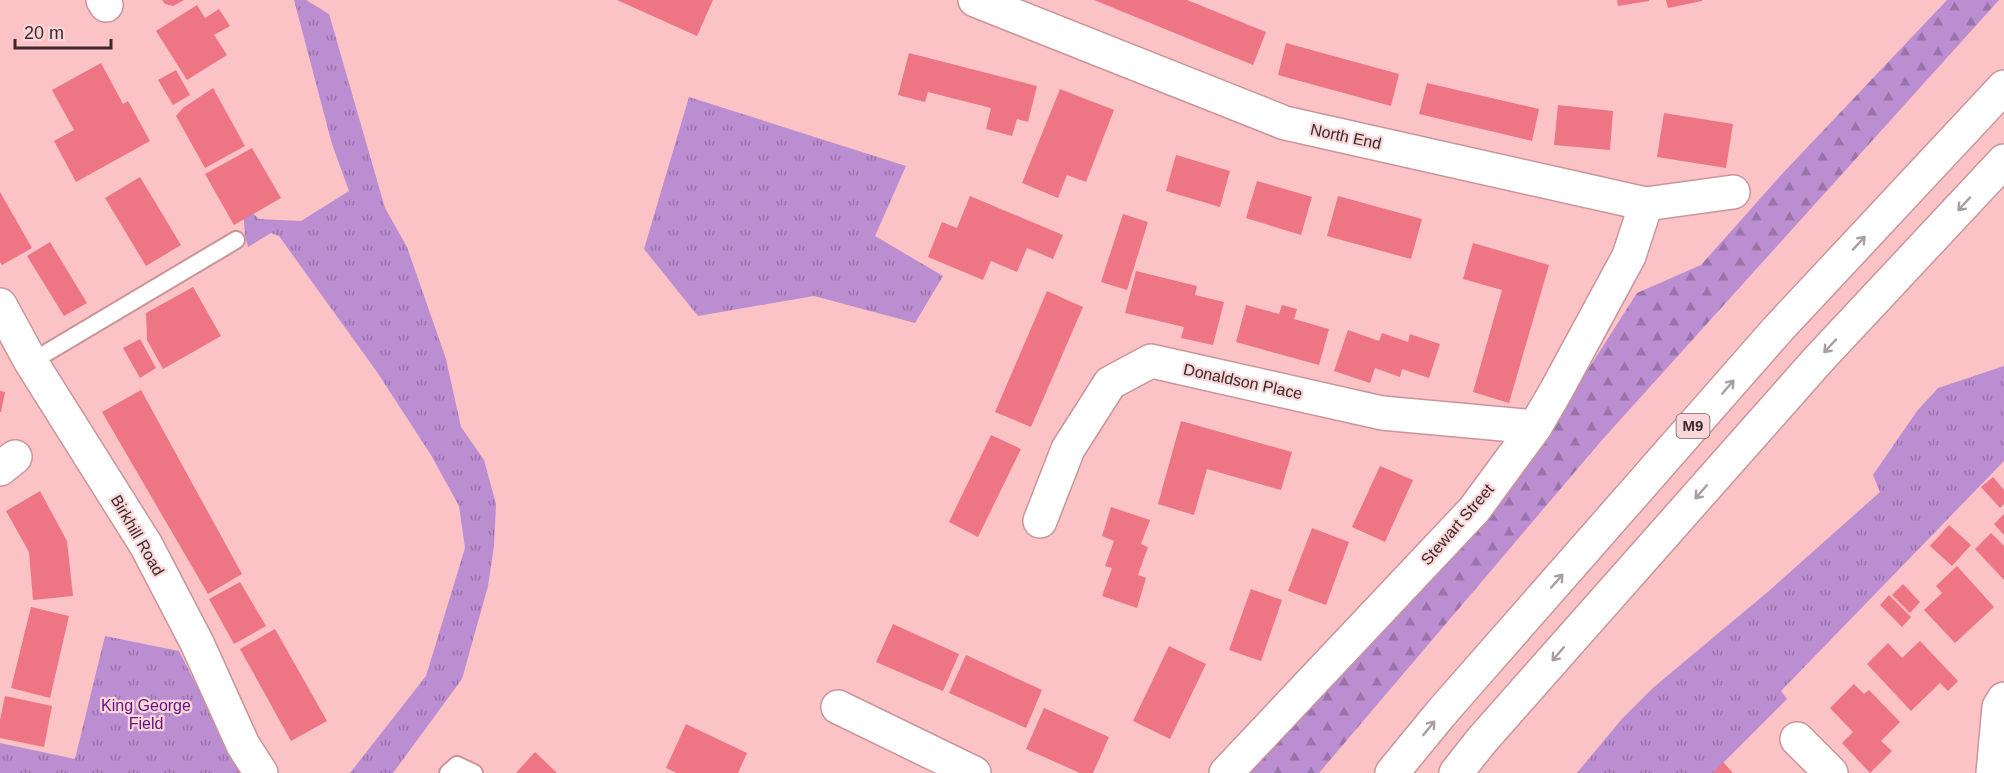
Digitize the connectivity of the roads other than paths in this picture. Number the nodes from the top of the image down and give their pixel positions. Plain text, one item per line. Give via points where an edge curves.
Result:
1 (975, 0) edge
2 (2004, 87) edge
3 (2004, 161) edge
4 (1733, 192) dead end
5 (1646, 204) junction
6 (236, 240) dead end
7 (0, 305) edge
8 (30, 362) junction
9 (1534, 427) junction
10 (1040, 521) dead end
11 (2004, 699) edge
12 (838, 707) dead end
13 (1797, 740) dead end
14 (261, 773) edge
15 (448, 773) edge
16 (474, 773) edge
17 (974, 773) edge
18 (1226, 773) edge
19 (1392, 773) edge
20 (1456, 773) edge
21 (1831, 773) edge
22 (1993, 773) edge

1 - 5 main road, North End via 1285,123
19 -> 2 main road, M9 via 1778,329
3 -> 20 main road via 1818,360
4 - 5 main road, North End
5 - 9 main road, Stewart Street via 1629,256
6 - 8 lane
7 - 8 main road, Birkhill Road
8 - 14 main road, Birkhill Road via 146,544 243,745
9 - 10 main road, Donaldson Place via 1382,413 1151,361 1110,383 1068,449
9 - 18 main road, Stewart Street via 1474,510
11 - 22 main road via 1999,707
12 - 17 main road
13 - 21 main road
15 - 16 lane via 458,765

